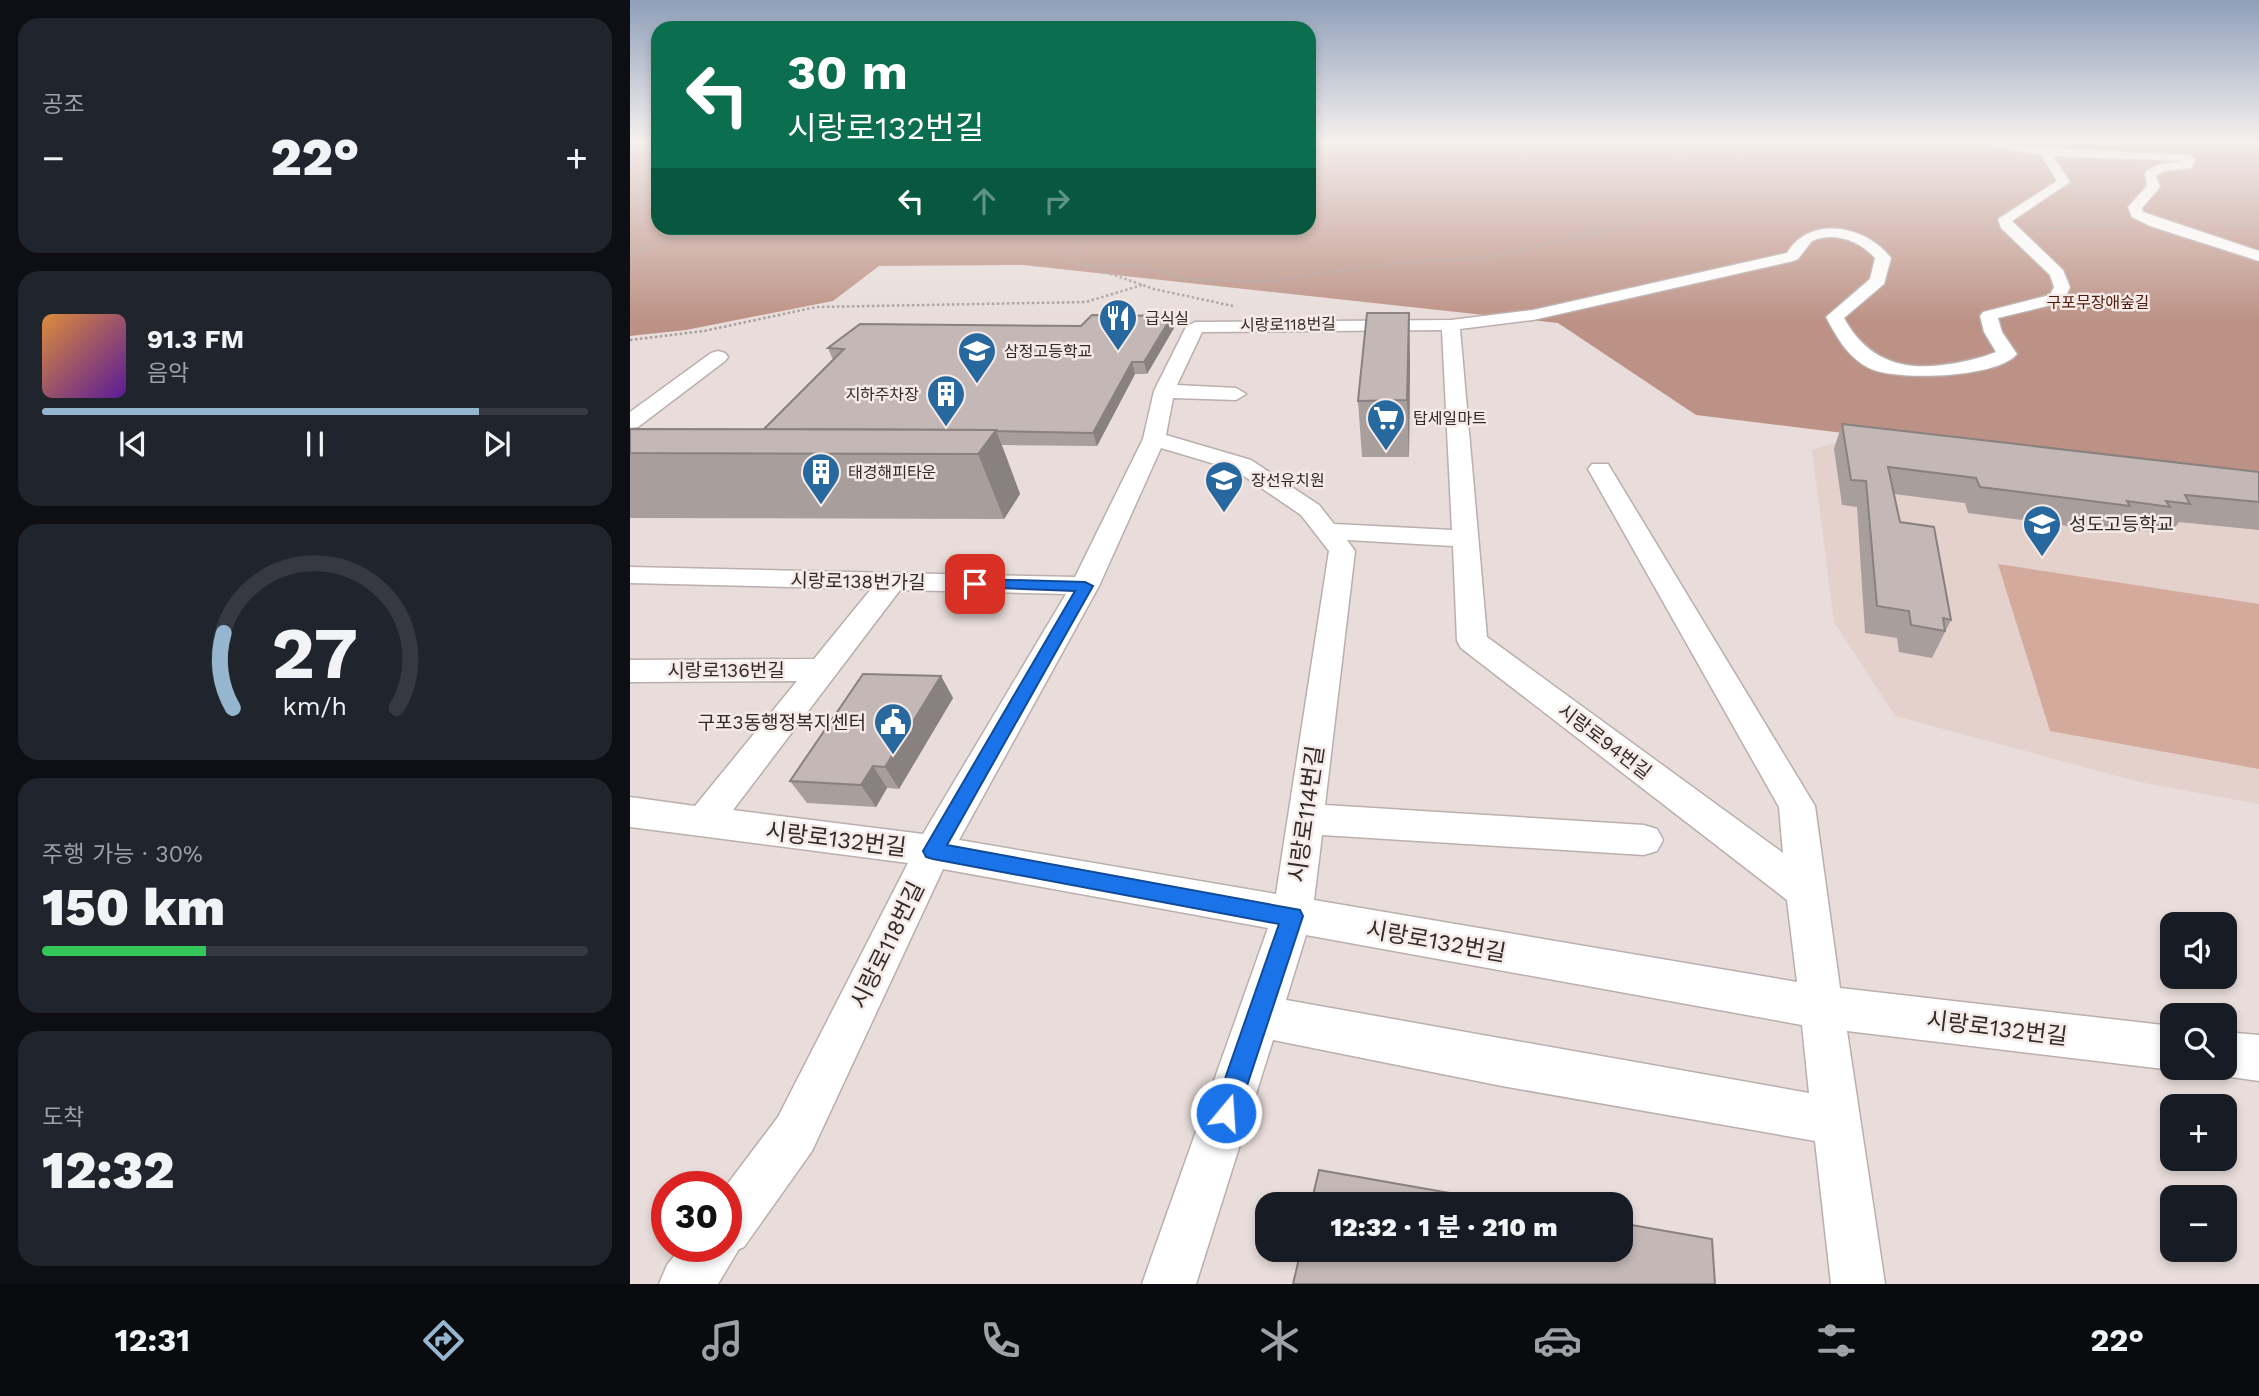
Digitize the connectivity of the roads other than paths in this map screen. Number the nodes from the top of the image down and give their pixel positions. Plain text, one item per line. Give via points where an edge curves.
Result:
1 (2033, 200) edge
2 (2142, 200) edge
3 (2259, 256) edge
4 (1451, 325) junction
5 (718, 357) dead end
6 (1164, 391) junction
7 (1236, 394) dead end
8 (633, 417) edge
9 (1154, 439) junction
10 (1600, 469) dead end
11 (1326, 531) junction
12 (1465, 539) junction
13 (630, 575) edge
14 (892, 582) junction
15 (1085, 586) junction
16 (823, 670) junction
17 (630, 671) edge
18 (630, 813) edge
19 (1305, 819) junction
20 (703, 822) junction
21 (1644, 841) dead end
22 (933, 851) junction
23 (1806, 892) junction
24 (1292, 916) junction
25 (1819, 1007) junction
26 (1259, 1016) junction
27 (2160, 1047) edge
28 (2237, 1055) edge
29 (2259, 1058) edge
30 (1835, 1121) junction
31 (742, 1207) edge
32 (702, 1262) edge
33 (686, 1284) edge
34 (1169, 1284) edge
35 (1858, 1284) edge

1 - 4 street, 시랑로118번길 via 2005,219 2006,225 2057,273 2062,287 2057,298 2031,307 1998,309 1989,316 2007,354 1989,362 1912,374 1872,363 1847,338 1835,317 1878,282 1884,258 1864,239 1846,235 1811,236 1793,256 1674,285 1493,322
2 - 3 street via 2135,207 2137,214 2155,223
4 - 6 street, 시랑로118번길 via 1195,327
4 - 12 street, 시랑로94번길
5 - 8 street
6 - 7 street
6 - 9 street, 시랑로118번길
9 - 11 street, 시랑로114번길 via 1243,465 1310,510
9 - 15 street, 시랑로118번길
10 - 23 street via 1797,806
11 - 12 street
11 - 19 street, 시랑로114번길 via 1342,551
12 - 23 street, 시랑로94번길 via 1472,640
13 - 14 street, 시랑로138번가길
14 - 15 street, 시랑로138번가길
14 - 16 street
15 - 22 street, 시랑로118번길
16 - 17 street, 시랑로136번길
16 - 20 street
18 - 20 street, 시랑로132번길
19 - 21 street
19 - 24 street, 시랑로114번길
20 - 22 street, 시랑로132번길
22 - 24 street, 시랑로132번길
22 - 31 street, 시랑로118번길 via 795,1134
23 - 25 street
24 - 25 street, 시랑로132번길
24 - 26 street, 시랑로114번길
25 - 27 street, 시랑로132번길
25 - 30 street
26 - 30 street
26 - 34 street, 시랑로114번길
28 - 29 street
30 - 35 street
32 - 33 street

